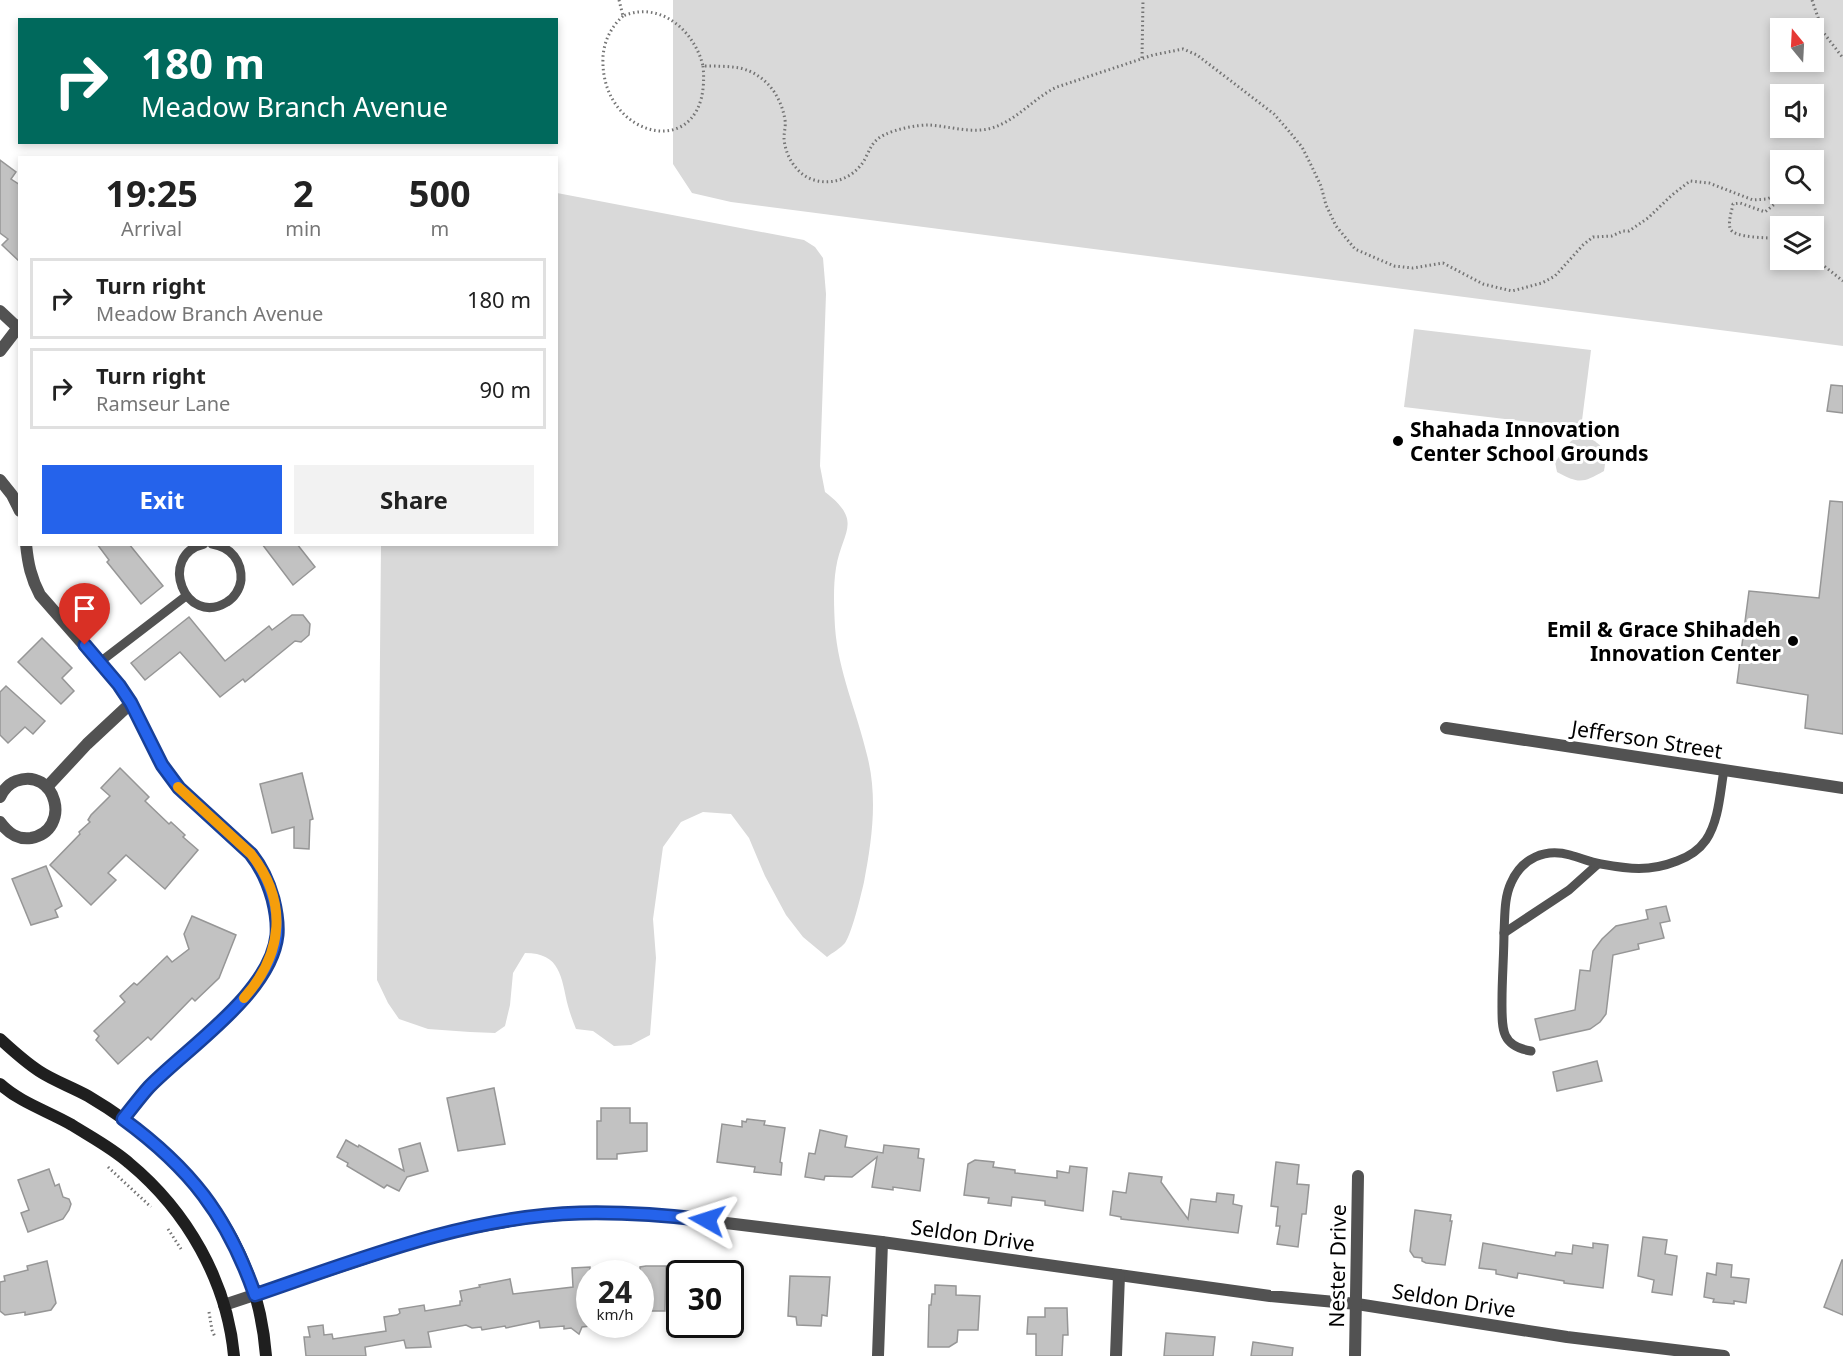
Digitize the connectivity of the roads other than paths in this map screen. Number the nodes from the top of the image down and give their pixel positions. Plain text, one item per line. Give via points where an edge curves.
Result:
1 (0, 311) edge
2 (18, 326) edge
3 (0, 351) edge
4 (0, 480) edge
5 (16, 493) edge
6 (26, 546) edge
7 (200, 546) edge
8 (217, 546) edge
9 (186, 596) junction
10 (100, 662) junction
11 (131, 703) junction
12 (1446, 728) dead end
13 (1724, 770) junction
14 (47, 787) junction
15 (1843, 788) edge
16 (0, 797) edge
17 (0, 822) edge
18 (1598, 864) junction
19 (1504, 933) junction
20 (0, 1039) edge
21 (1531, 1051) dead end
22 (0, 1084) edge
23 (123, 1119) junction
24 (1358, 1176) dead end
25 (882, 1242) junction
26 (1119, 1275) junction
27 (255, 1295) junction
28 (1357, 1304) junction
29 (224, 1305) junction
30 (1653, 1351) edge
31 (234, 1356) edge
32 (266, 1356) edge
33 (878, 1356) edge
34 (1116, 1356) edge
35 (1355, 1356) edge
36 (1724, 1356) edge

1 - 2 street
2 - 3 street
4 - 5 street
6 - 10 street via 32,581 40,595
7 - 9 lane via 189,551 179,570
8 - 9 lane via 237,560 241,584 237,592 219,607 204,608
9 - 10 lane
10 - 11 street
11 - 14 street
11 - 23 street via 162,765 179,788 261,866 277,915 277,936 272,954 247,995 149,1088
12 - 13 street, Jefferson Street
13 - 15 street, Jefferson Street
13 - 18 lane via 1711,827 1698,849 1659,869
14 - 16 street via 36,780 23,779 11,783
14 - 17 street via 56,808 52,824 45,831 36,837 16,837
18 - 19 lane via 1569,890
18 - 19 lane via 1552,852 1526,861 1506,895
19 - 21 lane via 1505,1037 1518,1049
20 - 23 main road via 39,1072
22 - 29 main road via 12,1095 112,1150 162,1194 201,1250
23 - 27 main road via 168,1154 206,1197 233,1241
24 - 28 street, Nester Drive
25 - 26 street, Seldon Drive
25 - 27 street, Seldon Drive via 685,1218 579,1213 522,1219 427,1238
25 - 33 street
26 - 28 street, Seldon Drive
26 - 34 street
27 - 29 street, Seldon Drive
27 - 32 main road
28 - 30 street, Seldon Drive
28 - 35 street, Nester Drive
29 - 31 main road
30 - 36 street, Seldon Drive

